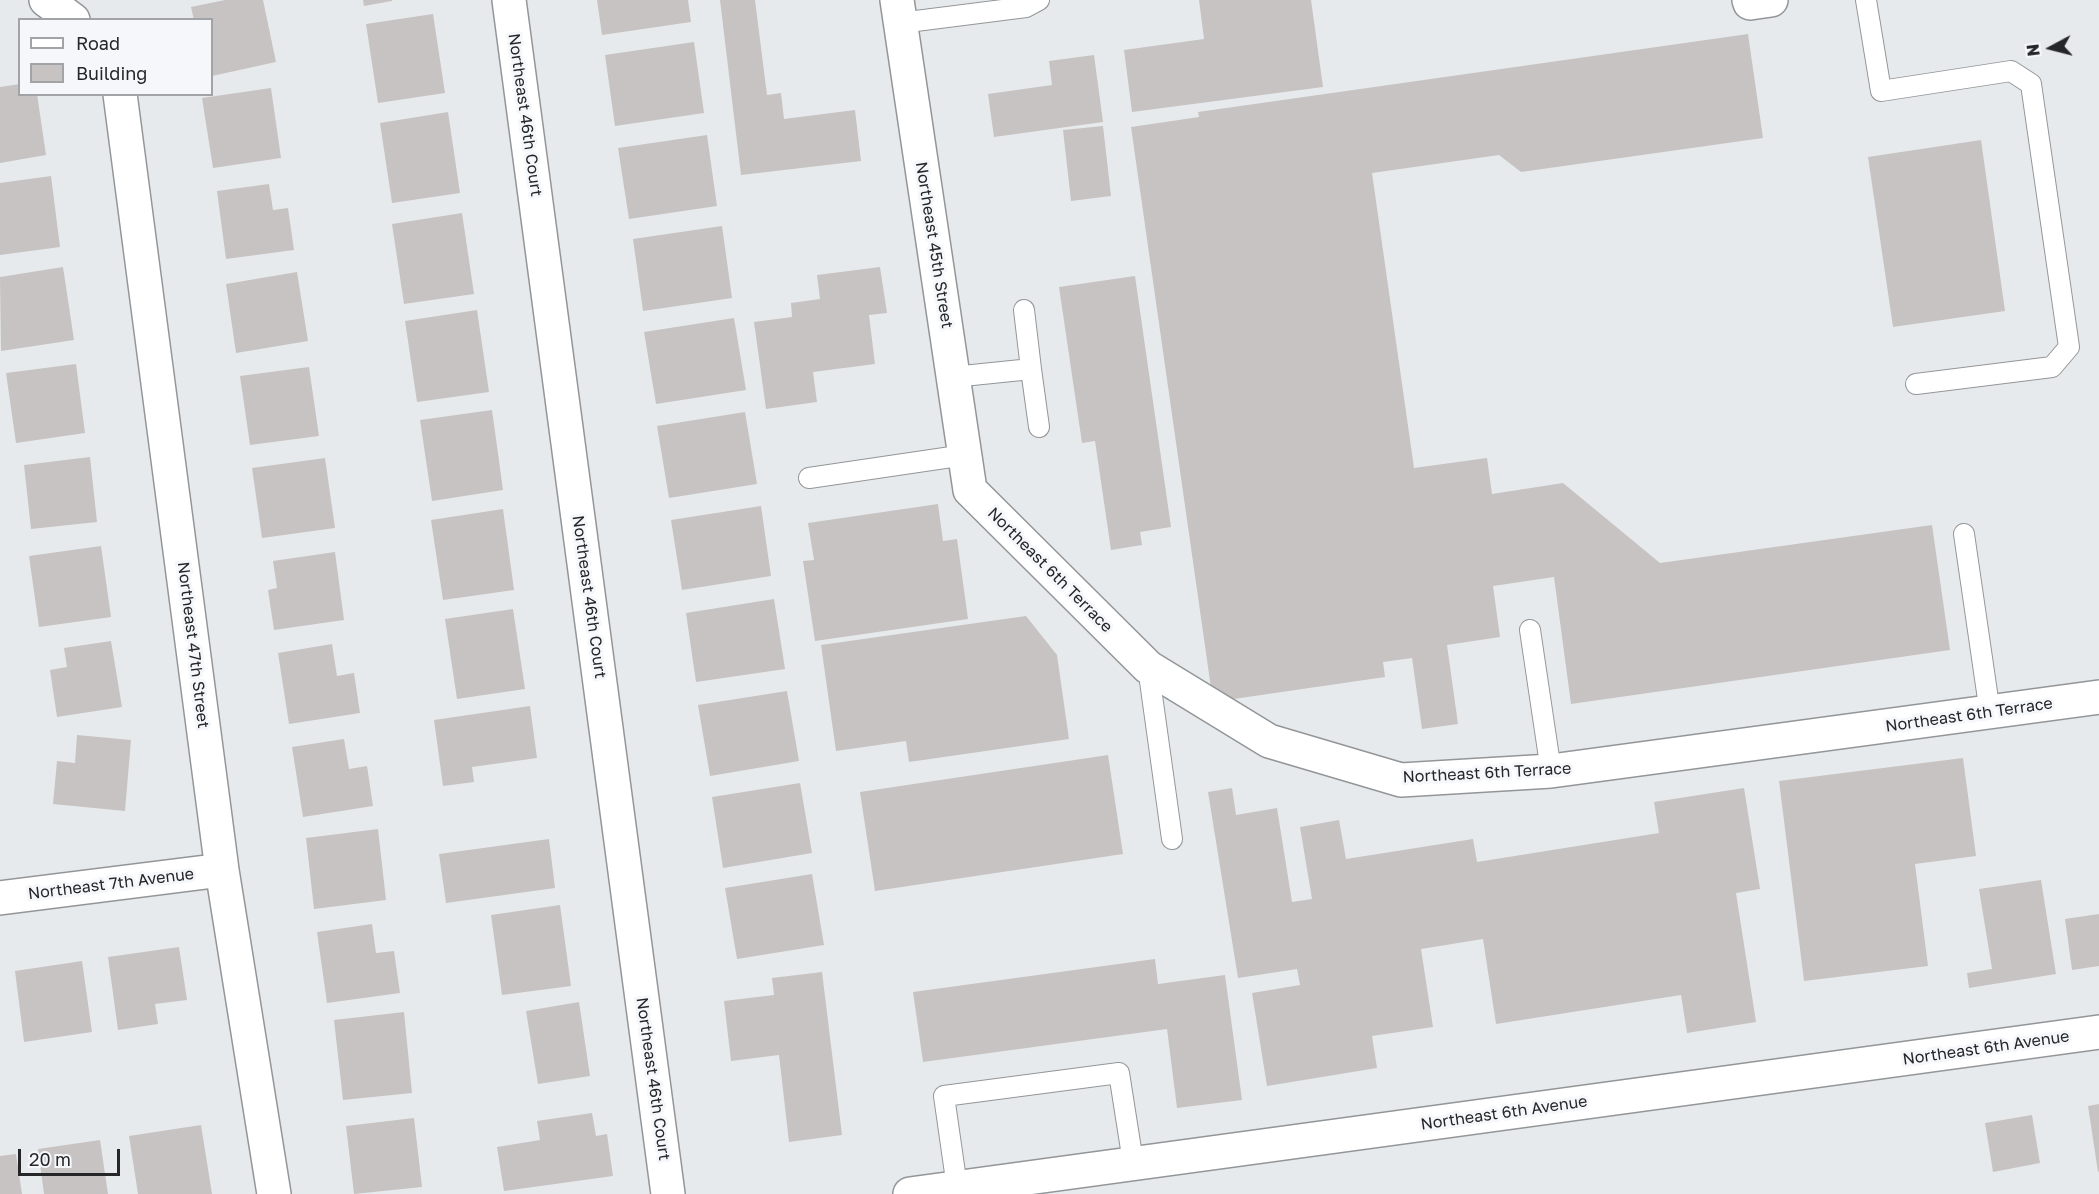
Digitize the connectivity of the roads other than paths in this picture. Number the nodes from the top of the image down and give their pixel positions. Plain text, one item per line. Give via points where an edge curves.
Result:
1 (46, 0) edge
2 (509, 0) edge
3 (1039, 0) edge
4 (1866, 0) edge
5 (899, 12) edge
6 (70, 18) edge
7 (120, 96) edge
8 (1024, 310) dead end
9 (1031, 369) junction
10 (953, 377) junction
11 (1916, 384) dead end
12 (1039, 427) dead end
13 (965, 455) junction
14 (808, 478) dead end
15 (970, 490) joint
16 (1964, 534) dead end
17 (1530, 630) dead end
18 (1148, 667) junction
19 (2099, 697) edge
20 (1990, 713) junction
21 (1551, 771) junction
22 (1172, 839) dead end
23 (222, 870) junction
24 (0, 898) edge
25 (2099, 1032) edge
26 (1133, 1162) junction
27 (1071, 1182) edge
28 (957, 1187) junction
29 (274, 1194) edge
30 (668, 1194) edge
31 (910, 1194) edge

1 - 6 street
2 - 30 street, Northeast 46th Court
3 - 5 lane via 1026,7
4 - 11 lane via 1881,91 2011,70 2031,84 2069,347 2052,367
5 - 10 street, Northeast 45th Street
7 - 23 street, Northeast 47th Street
8 - 9 lane
9 - 10 lane
9 - 12 lane
10 - 13 street, Northeast 45th Street
13 - 14 lane
13 - 15 street, Northeast 45th Street
15 - 18 street, Northeast 6th Terrace
16 - 20 lane
17 - 21 lane
18 - 21 street, Northeast 6th Terrace via 1269,741 1401,780
18 - 22 lane
19 - 20 street, Northeast 6th Terrace
20 - 21 street, Northeast 6th Terrace
23 - 24 street, Northeast 7th Avenue
23 - 29 street, Northeast 47th Street
25 - 26 street, Northeast 6th Avenue
26 - 27 street, Northeast 6th Avenue
26 - 28 lane via 1119,1073 944,1096
27 - 28 street, Northeast 6th Avenue
28 - 31 street, Northeast 6th Avenue

